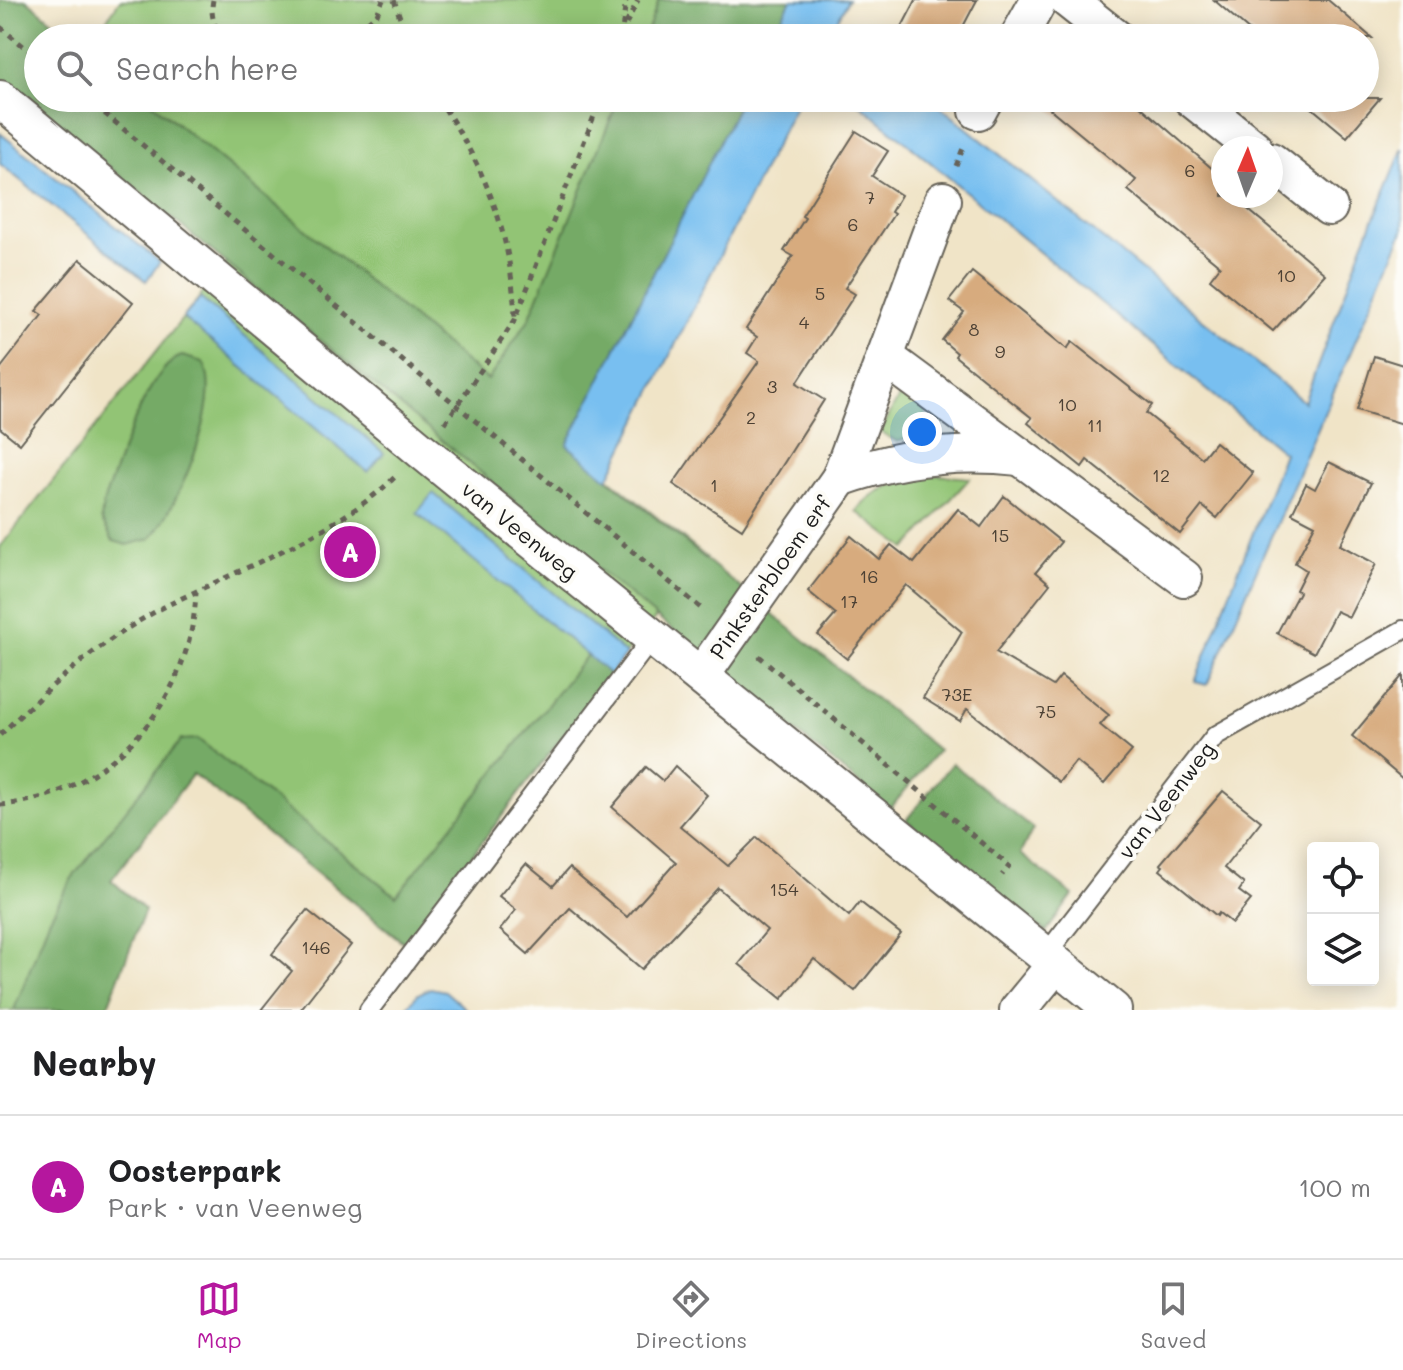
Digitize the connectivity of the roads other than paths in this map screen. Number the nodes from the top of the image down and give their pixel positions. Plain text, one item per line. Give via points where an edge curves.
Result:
1 (1039, 0) edge
2 (1068, 0) edge
3 (1026, 24) edge
4 (1098, 24) edge
5 (0, 99) edge
6 (1209, 112) edge
7 (1239, 136) edge
8 (1283, 171) edge
9 (943, 200) road end
10 (1329, 207) dead end
11 (885, 357) junction
12 (1020, 457) junction
13 (840, 478) junction
14 (1184, 578) dead end
15 (1403, 630) edge
16 (653, 637) junction
17 (701, 676) junction
18 (1049, 961) junction
19 (369, 1010) edge
20 (1018, 1010) edge
21 (1113, 1010) edge

1 - 3 street
2 - 4 street
5 - 16 street, van Veenweg
6 - 7 street
8 - 10 street
9 - 11 street, Pinksterbloem erf
11 - 12 street
11 - 13 street, Pinksterbloem erf
12 - 13 street, Pinksterbloem erf via 924,457 881,463
12 - 14 street
13 - 17 street, Pinksterbloem erf
15 - 18 lane, van Veenweg via 1215,736
16 - 17 street, van Veenweg
16 - 19 lane
17 - 18 street, van Veenweg
18 - 20 street
18 - 21 street, van Veenweg

